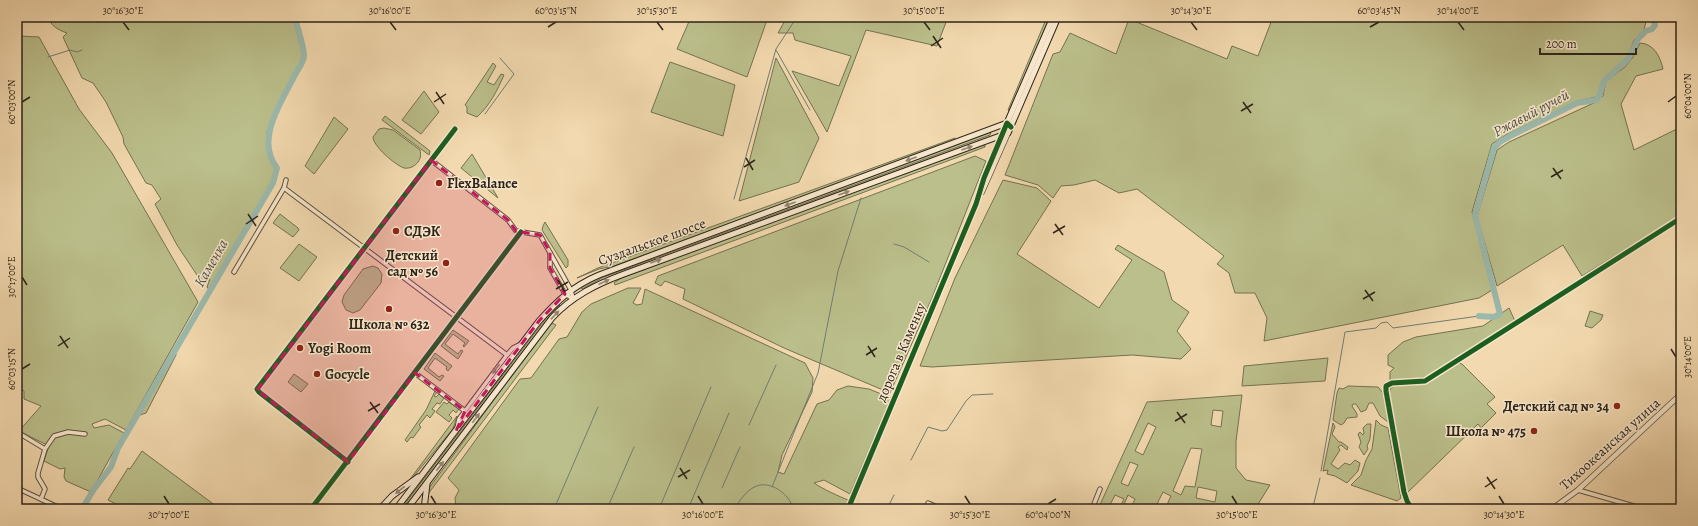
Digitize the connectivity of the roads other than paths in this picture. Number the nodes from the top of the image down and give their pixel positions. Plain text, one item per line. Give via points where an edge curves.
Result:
1 (1053, 17) edge
2 (1058, 17) edge
3 (1009, 125) junction
4 (455, 129) dead end
5 (1008, 133) junction
6 (1002, 135) junction
7 (431, 160) junction
8 (286, 180) dead end
9 (284, 188) junction
10 (976, 204) junction
11 (1681, 218) edge
12 (521, 232) junction
13 (365, 248) junction
14 (550, 252) junction
15 (234, 272) dead end
16 (571, 290) junction
17 (565, 294) junction
18 (573, 299) junction
19 (457, 318) junction
20 (524, 342) junction
21 (507, 355) junction
22 (415, 373) junction
23 (1681, 394) edge
24 (465, 411) junction
25 (456, 431) junction
26 (17, 432) edge
27 (85, 434) dead end
28 (45, 449) junction
29 (348, 462) junction
30 (422, 474) junction
31 (428, 482) junction
32 (17, 488) edge
33 (1100, 489) dead end
34 (1578, 490) junction
35 (40, 499) junction
36 (928, 503) dead end
37 (62, 509) edge
38 (311, 509) edge
39 (380, 509) edge
40 (396, 509) edge
41 (407, 509) edge
42 (424, 509) edge
43 (848, 509) edge
44 (942, 509) edge
45 (1092, 509) edge
46 (1412, 509) edge
47 (1552, 509) edge
48 (1644, 509) edge

1 - 3 main road, дорога в Каменку
2 - 3 main road, дорога в Каменку
3 - 5 main road, дорога в Каменку
3 - 6 street, дорога в Каменку
3 -> 16 main road, Суздальское шоссе via 599,275
4 - 7 street
5 - 6 main road, Суздальское шоссе
5 - 10 street, дорога в Каменку
6 - 10 street, дорога в Каменку
18 -> 6 main road, Суздальское шоссе via 593,287 631,271
7 - 12 street via 508,220 516,231
7 - 13 street
8 - 9 street
9 - 13 street
9 - 15 street
10 - 43 street, дорога в Каменку
11 - 46 street via 1424,381 1392,383 1386,386 1404,492
12 - 14 street via 540,235
12 - 19 street
13 - 19 street
13 - 29 street via 257,390
14 - 16 street
14 - 17 street via 550,268
16 - 17 main road, Суздальское шоссе
16 - 18 street
17 - 18 street
17 - 20 main road, Суздальское шоссе via 539,321
31 -> 18 main road, Суздальское шоссе via 552,318
19 - 21 street
19 - 22 street
20 - 21 street
20 - 25 main road, Суздальское шоссе
21 -> 24 street
22 - 24 street
22 - 29 street
23 - 34 street, Тихоокеанская улица
24 - 25 street via 459,419
25 - 30 main road, Суздальское шоссе
26 - 28 street
27 - 28 street via 68,432 54,436
28 - 35 street via 38,473 45,489
29 - 38 street
30 -> 39 main road via 392,496
30 - 40 main road, Суздальское шоссе
31 - 41 main road, Суздальское шоссе
31 - 42 main road
32 - 35 street
33 - 45 street
34 - 47 street, Тихоокеанская улица
34 - 48 street
35 - 37 street
36 - 44 street

